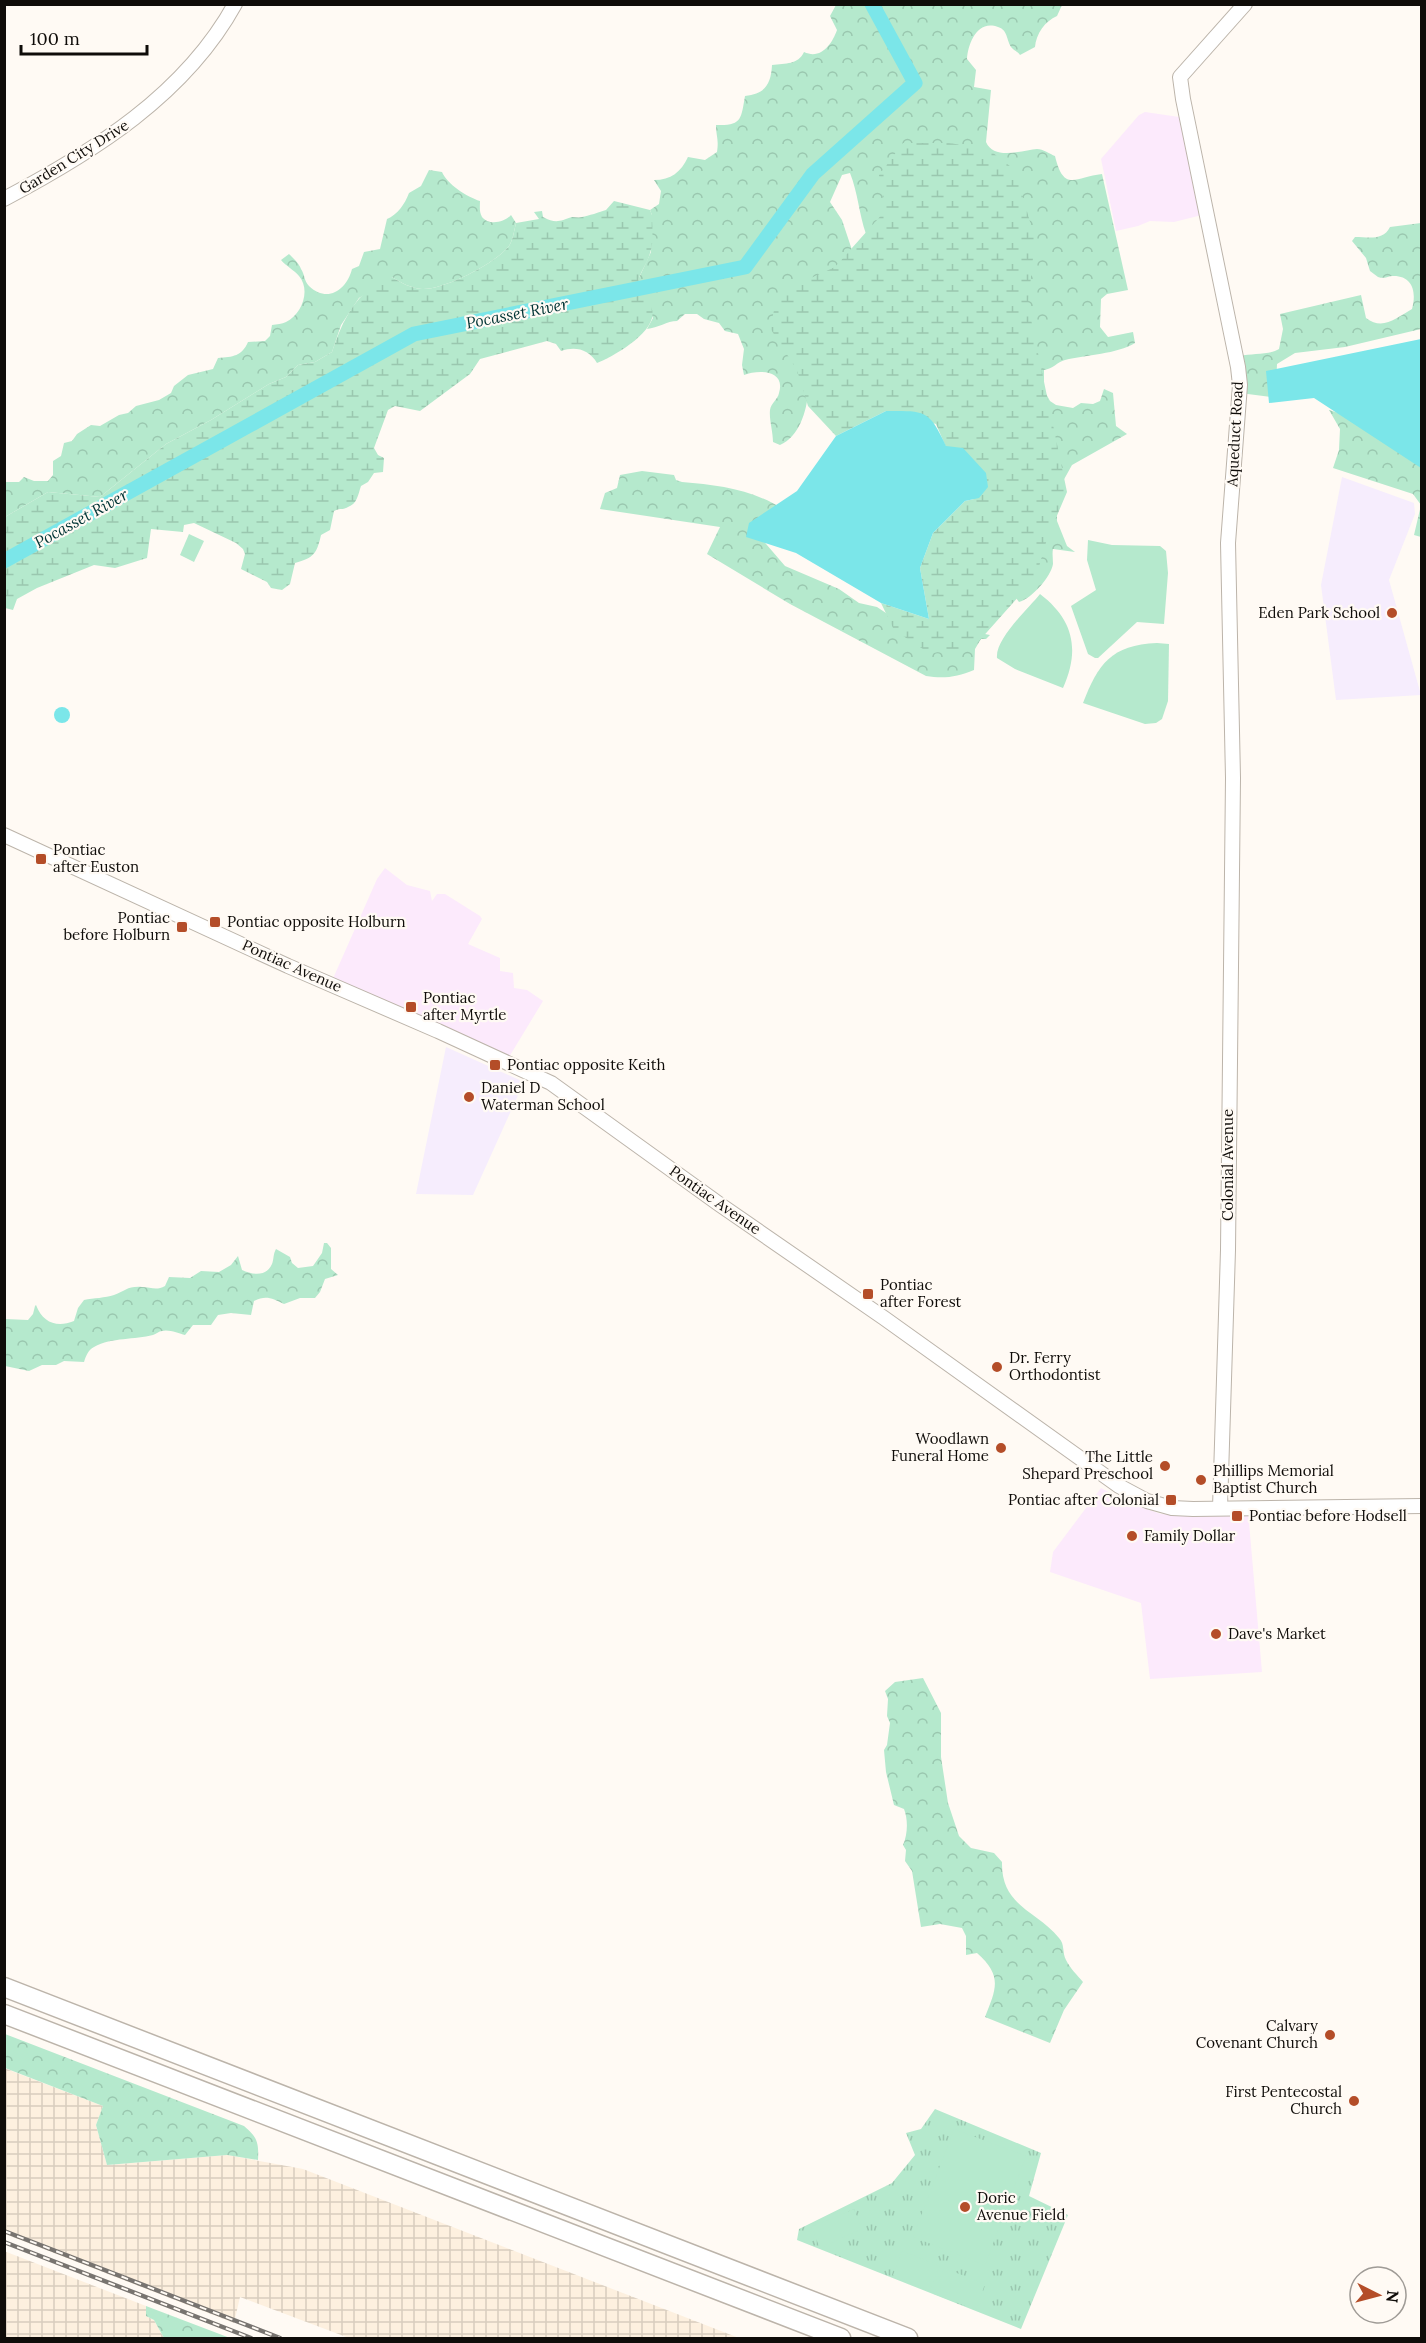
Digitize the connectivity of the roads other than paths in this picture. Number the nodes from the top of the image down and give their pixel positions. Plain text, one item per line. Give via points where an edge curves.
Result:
1 (235, 4) edge
2 (1245, 4) edge
3 (4, 200) edge
4 (1232, 822) joint
5 (4, 835) edge
6 (1422, 1506) edge
7 (1220, 1508) junction
8 (4, 1987) edge
9 (4, 2014) edge
10 (841, 2338) edge
11 (908, 2338) edge

1 - 3 street, Garden City Drive via 198,58 156,100 117,133
2 - 4 street, Aqueduct Road via 1180,77 1239,376 1228,543
4 - 7 street, Colonial Avenue via 1228,1250
5 - 7 street, Pontiac Avenue via 551,1083 1119,1486 1147,1502 1172,1508
6 - 7 street, Pontiac Avenue
8 - 11 highway
9 - 10 highway

